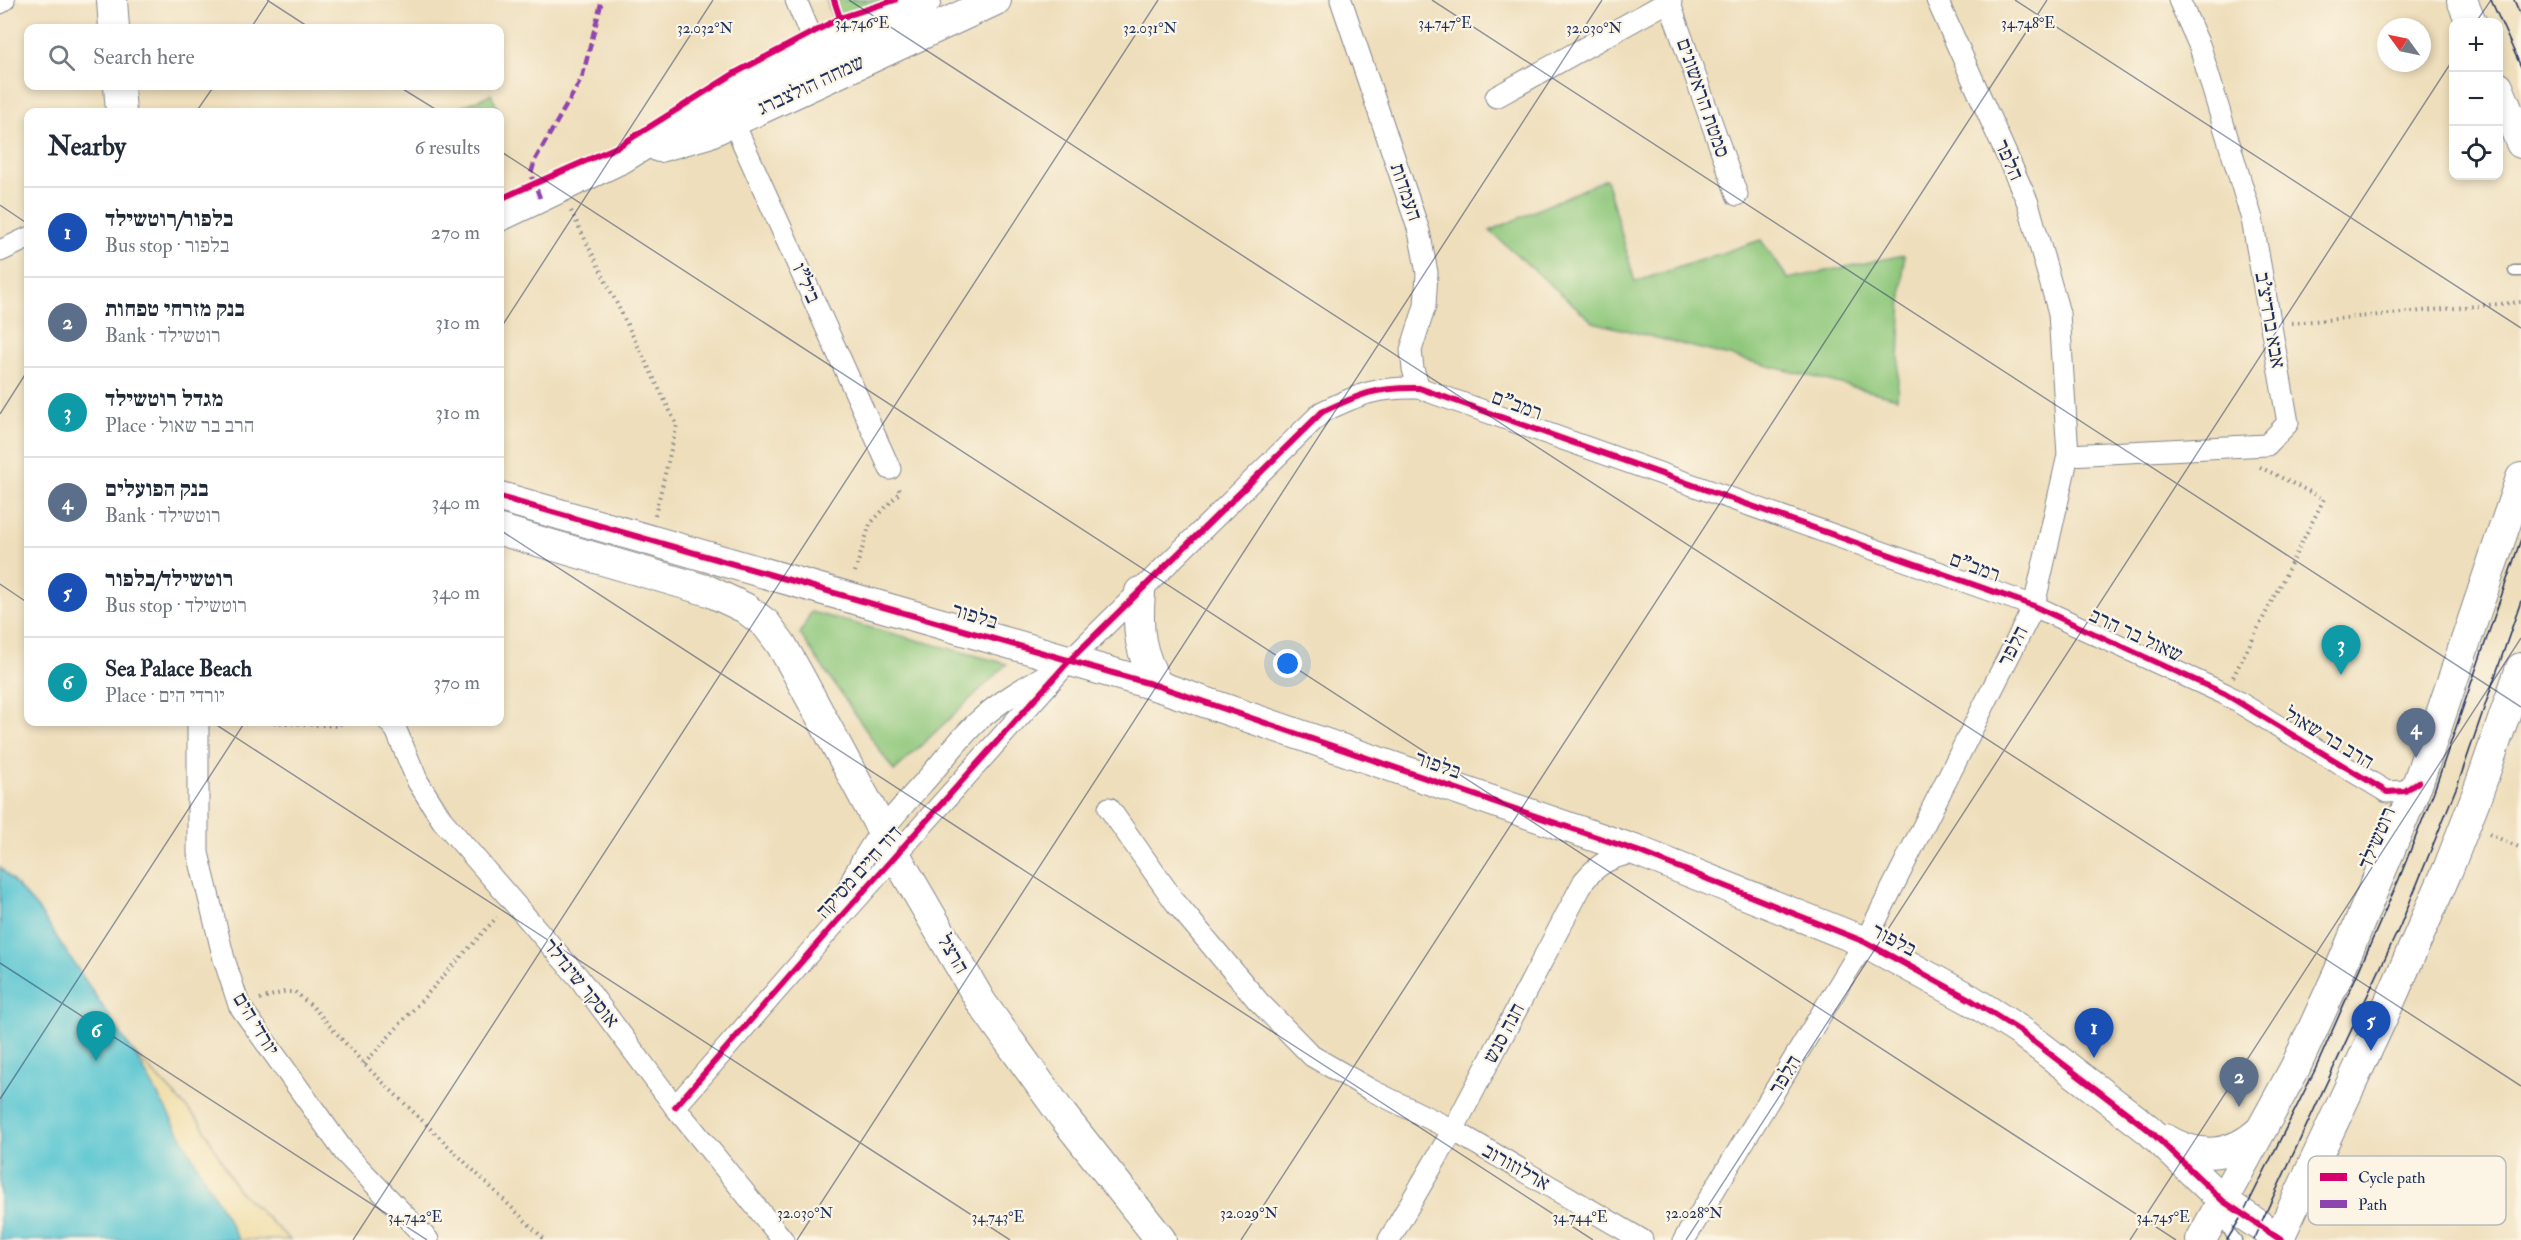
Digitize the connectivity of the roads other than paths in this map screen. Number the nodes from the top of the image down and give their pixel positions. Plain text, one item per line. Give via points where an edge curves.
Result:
1 (4, 0) edge
2 (112, 0) edge
3 (796, 0) edge
4 (926, 0) edge
5 (996, 0) edge
6 (1341, 0) edge
7 (1670, 0) edge
8 (1937, 0) edge
9 (2179, 0) edge
10 (2462, 0) edge
11 (0, 3) edge
12 (2469, 18) edge
13 (114, 24) edge
14 (816, 49) junction
15 (826, 78) junction
16 (119, 90) edge
17 (1496, 97) dead end
18 (2503, 97) edge
19 (121, 108) edge
20 (728, 109) junction
21 (2521, 143) edge
22 (1737, 195) dead end
23 (504, 214) edge
24 (24, 240) edge
25 (0, 251) edge
26 (1419, 388) junction
27 (2068, 454) junction
28 (890, 469) road end
29 (2521, 478) edge
30 (504, 498) edge
31 (504, 531) edge
32 (1140, 592) junction
33 (2034, 606) junction
34 (1069, 661) junction
35 (2521, 668) edge
36 (1158, 686) junction
37 (2225, 694) joint
38 (198, 726) edge
39 (392, 726) edge
40 (2418, 782) junction
41 (1109, 808) dead end
42 (882, 828) junction
43 (1640, 852) junction
44 (896, 856) junction
45 (837, 921) junction
46 (1865, 942) junction
47 (675, 1107) junction
48 (2262, 1129) junction
49 (1453, 1130) junction
50 (2150, 1130) junction
51 (2318, 1156) edge
52 (2308, 1178) edge
53 (2223, 1201) junction
54 (428, 1240) edge
55 (783, 1240) edge
56 (1161, 1240) edge
57 (1389, 1240) edge
58 (1642, 1240) edge
59 (1684, 1240) edge
60 (2201, 1240) edge
61 (2236, 1240) edge
62 (2279, 1240) edge

1 - 11 street
2 - 13 street
3 - 14 street
4 - 14 street, שמחה הולצברג
5 - 15 street, שמחה הולצברג
6 - 26 street, העמדות via 1419,231 1427,273 1425,306 1411,350
7 - 17 street
7 - 22 street, סמטת הראשונים
8 - 27 street, הלפר via 2028,203 2059,313
9 - 27 street, אבא ברדיצ'ב via 2200,47 2252,219 2288,423 2267,445
10 - 12 street
14 - 15 street
14 - 20 street, שמחה הולצברג
15 - 20 street, שמחה הולצברג
16 - 19 street
18 - 21 street
20 - 23 street, שמחה הולצברג
20 - 28 street, ביל"ו
24 - 25 street
26 - 32 street, רמב"ם via 1387,387 1322,412
26 - 33 street, רמב"ם
27 - 33 street, הלפר
29 - 40 street, רוטשילד
30 - 34 street, בלפור
31 - 42 street, הרצל via 709,591 746,608 766,624 781,644
32 - 34 street, רמב"ם
32 - 36 street via 1141,647
33 - 37 street, שאול בר הרב
33 - 46 street, הלפר
34 - 36 street, בלפור
34 - 42 street, דוד חיים מסיקה via 1014,693 977,723
34 - 44 street, דוד חיים מסיקה
35 - 51 street via 2467,824
36 - 43 street, בלפור
37 - 40 street, הרב בר שאול via 2387,792 2405,791
38 - 54 street, יורדי הים via 198,853 239,1005 345,1153
39 - 47 street, אוסקר שינדלר via 418,782 442,820 579,978
40 - 48 street, רוטשילד via 2295,1068
41 - 49 street, ארלוזורוב via 1175,902 1258,1001 1312,1056
42 - 44 street, הרצל
42 - 45 street, דוד חיים מסיקה via 848,885
43 - 46 street, בלפור
43 - 49 street, חנה סנש via 1608,860 1594,868 1584,881
44 - 45 street, דוד חיים מסיקה
44 - 56 street, הרצל via 981,1002 1063,1116
45 - 47 street, דוד חיים מסיקה
46 - 50 street, בלפור via 2020,1031
46 - 59 street, הלפר
47 - 55 street, אוסקר שינדלר
48 - 50 street via 2248,1142 2216,1153 2178,1146
48 - 53 street, רוטשילד
49 - 57 street, חנה סנש
49 - 58 street, ארלוזורוב
50 - 53 street, בלפור
52 - 62 street
53 - 60 street, רוטשילד
53 - 61 lane via 2225,1222
53 - 62 street, בלפור

